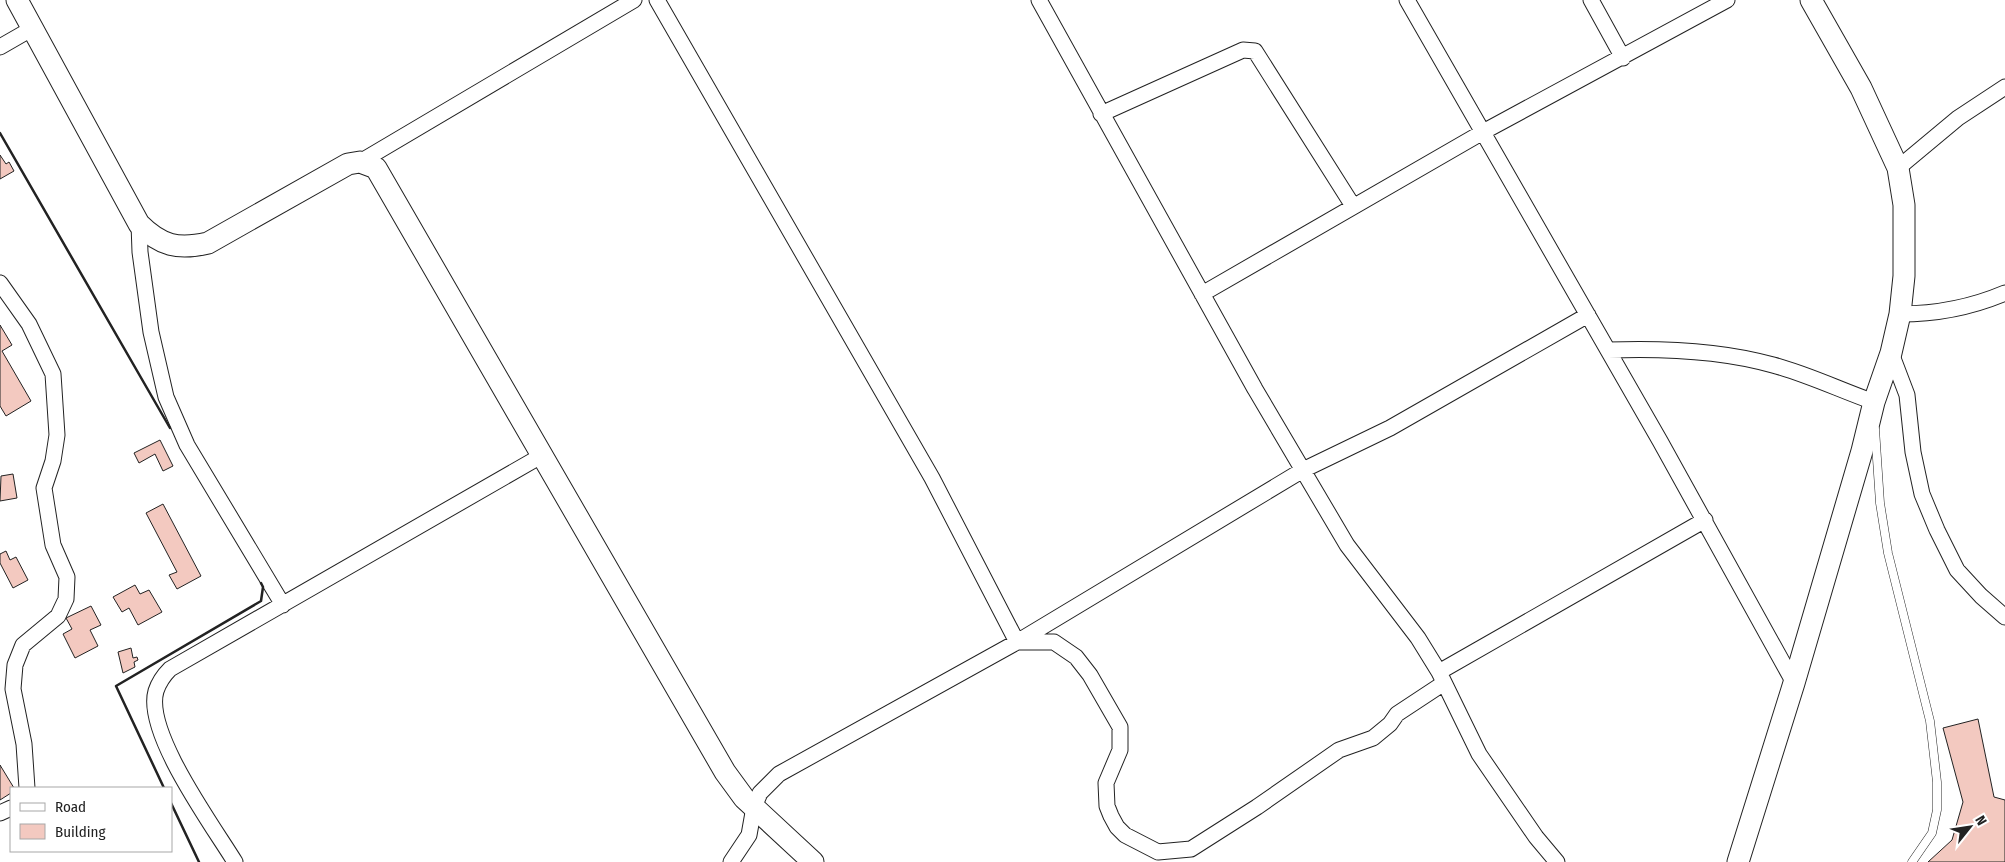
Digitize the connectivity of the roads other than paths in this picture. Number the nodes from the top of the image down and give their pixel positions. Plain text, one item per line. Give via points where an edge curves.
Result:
1 (17, 0) edge
2 (634, 0) edge
3 (657, 0) edge
4 (1407, 0) edge
5 (1591, 0) edge
6 (1728, 0) edge
7 (1811, 0) edge
8 (1045, 2) edge
9 (33, 28) junction
10 (0, 47) edge
11 (1623, 58) junction
12 (2005, 87) edge
13 (1101, 114) junction
14 (1483, 132) junction
15 (360, 162) junction
16 (1898, 168) junction
17 (1353, 206) junction
18 (139, 224) junction
19 (0, 283) edge
20 (2005, 293) edge
21 (1202, 294) junction
22 (1900, 314) junction
23 (1588, 315) junction
24 (1608, 350) junction
25 (1891, 353) junction
26 (1874, 402) junction
27 (541, 456) junction
28 (1303, 470) junction
29 (1705, 520) junction
30 (282, 606) junction
31 (2005, 617) edge
32 (1017, 642) junction
33 (1441, 677) junction
34 (1794, 684) junction
35 (27, 787) edge
36 (754, 807) junction
37 (235, 862) edge
38 (731, 862) edge
39 (813, 862) edge
40 (1557, 862) edge
41 (1738, 862) edge
42 (1912, 862) edge

1 - 9 street
2 - 15 street
3 - 32 street via 932,478
4 - 14 street
5 - 11 street
6 - 11 street
7 - 16 street via 1860,88
8 - 13 street
9 - 10 street
9 - 18 street
11 - 14 street
12 - 16 street via 1958,118
13 - 17 street via 1243,50 1255,50
13 - 21 street
14 - 17 street
14 - 23 street
15 - 18 street via 337,170 208,243 166,244
15 - 27 street via 376,168 383,176
16 - 22 street via 1906,240
17 - 21 street
18 - 30 street via 151,332 168,404 187,445
19 - 35 street via 29,324 52,374 57,436 44,488 53,545 67,577 66,599 58,616 22,645 15,665 13,689 24,744
20 - 22 street via 1949,310
21 - 28 street
22 - 25 street
23 - 24 street
23 - 28 street via 1390,428
24 - 26 street via 1648,348 1736,357 1773,365
24 - 29 street
25 - 26 street
25 - 31 street via 1907,395 1912,452 1922,494 1936,530 1957,570
26 - 34 street
26 - 42 lane via 1880,503 1888,553 1930,721 1937,782 1937,810 1932,833
27 - 30 street
27 - 36 street via 725,772
28 - 32 street
28 - 33 street via 1347,545 1396,606
29 - 33 street
29 - 34 street
30 - 37 street via 170,668 161,678 155,693 160,734
32 - 33 street via 1054,642 1076,657 1090,675 1120,726 1120,750 1106,783 1107,806 1117,827 1158,852 1191,849 1339,750 1373,738
32 - 36 street via 779,774 760,793
33 - 40 street via 1479,754
34 - 41 street
36 - 38 street via 750,835
36 - 39 street

